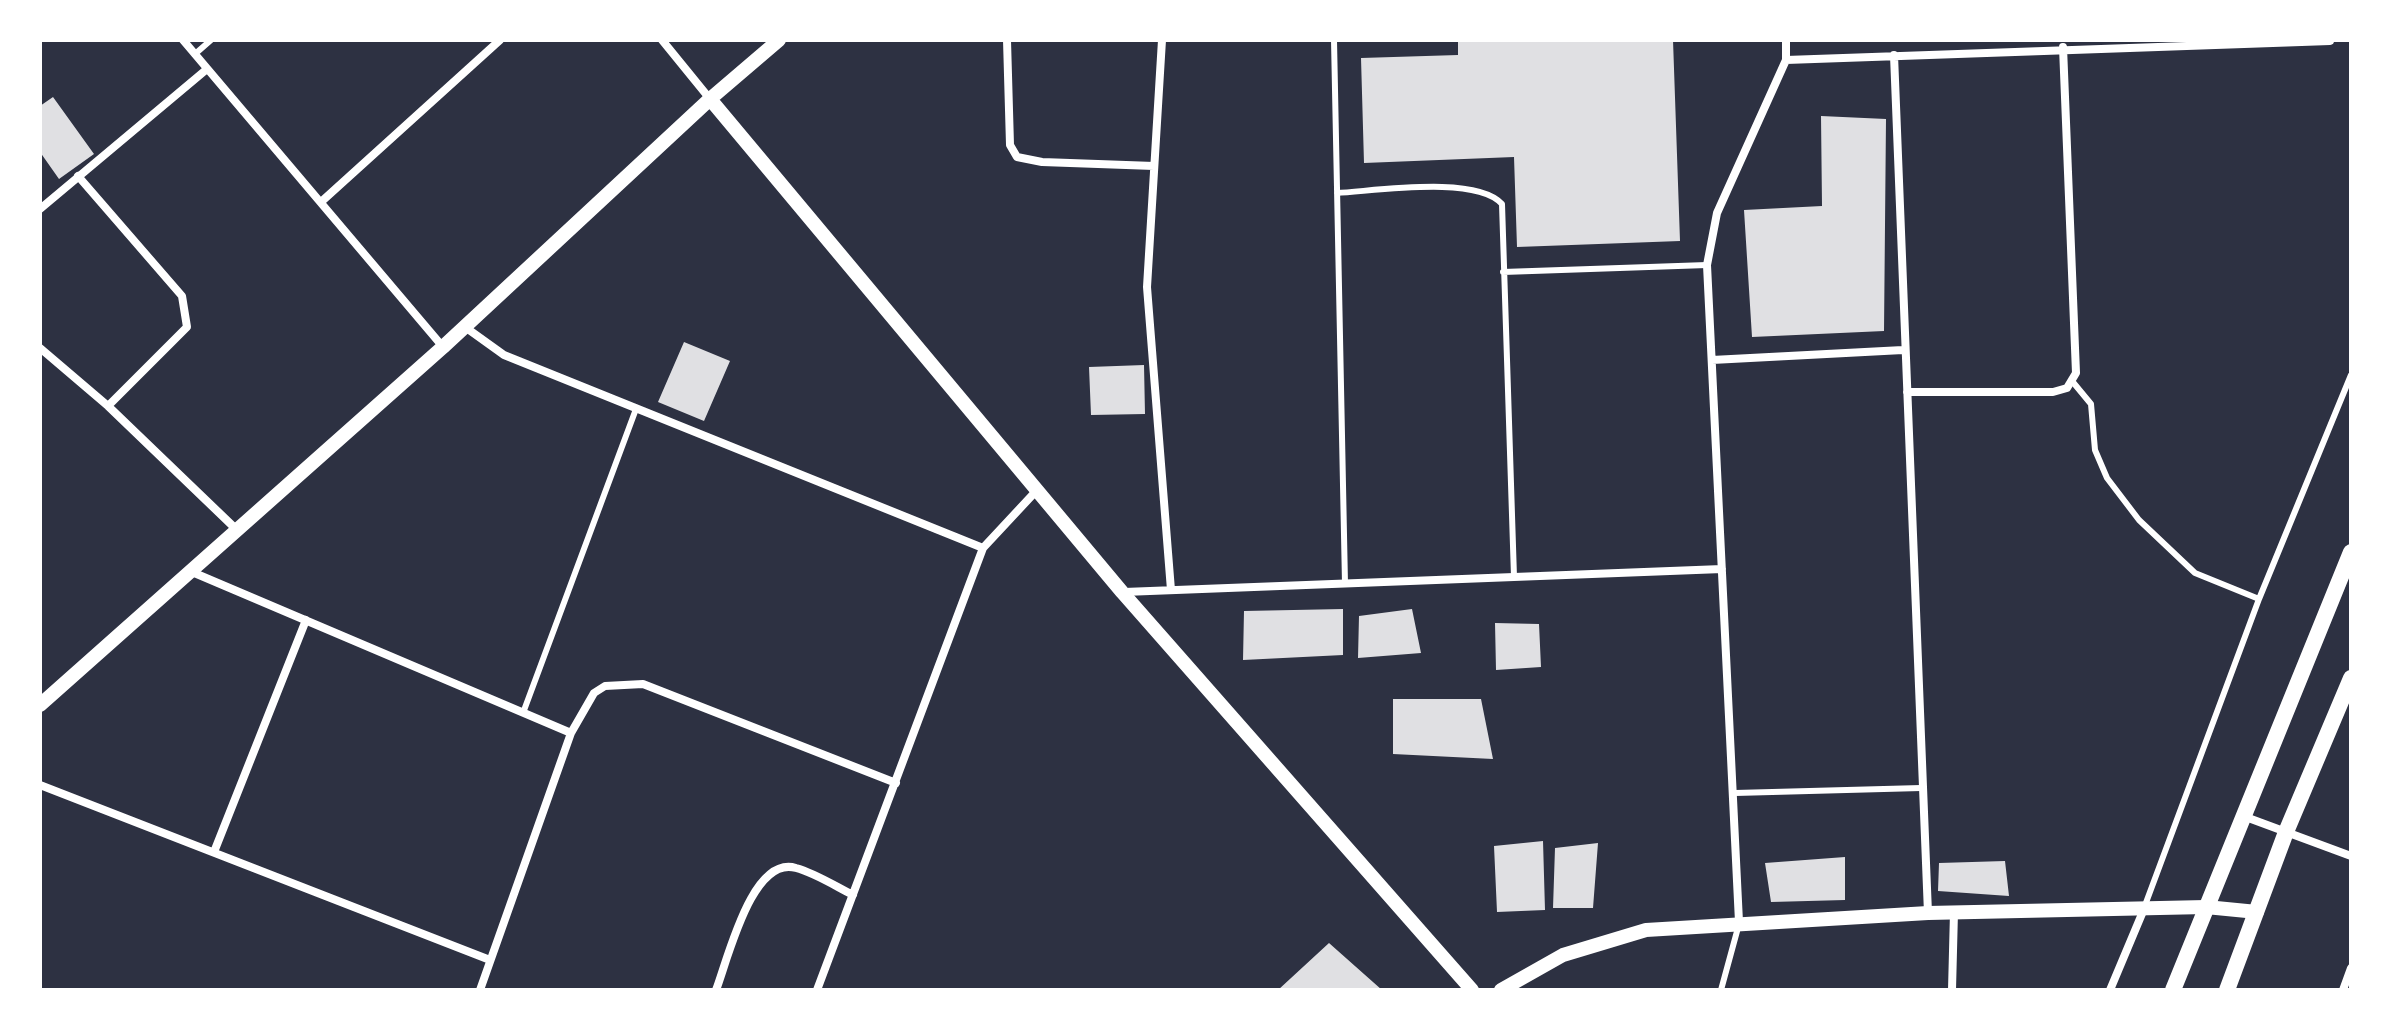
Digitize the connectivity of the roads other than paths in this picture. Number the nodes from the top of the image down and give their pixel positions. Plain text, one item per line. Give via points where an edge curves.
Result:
1 (183, 40) edge
2 (211, 40) edge
3 (500, 40) edge
4 (662, 40) edge
5 (779, 40) edge
6 (1007, 40) edge
7 (1162, 40) edge
8 (1334, 40) edge
9 (1786, 40) edge
10 (1985, 40) edge
11 (2330, 41) edge
12 (2189, 44) edge
13 (2063, 47) junction
14 (1985, 51) junction
15 (195, 54) junction
16 (1894, 55) junction
17 (1786, 60) junction
18 (207, 69) junction
19 (710, 99) junction
20 (1154, 166) junction
21 (78, 176) junction
22 (1337, 193) junction
23 (321, 202) junction
24 (40, 209) edge
25 (1707, 265) junction
26 (1503, 272) junction
27 (465, 327) junction
28 (443, 347) junction
29 (40, 348) edge
30 (1903, 350) junction
31 (1712, 360) junction
32 (2351, 375) edge
33 (2072, 381) junction
34 (1907, 392) junction
35 (108, 406) junction
36 (636, 409) junction
37 (1038, 489) junction
38 (238, 531) junction
39 (983, 548) junction
40 (2351, 552) edge
41 (1722, 569) junction
42 (192, 572) junction
43 (1514, 577) junction
44 (1345, 584) junction
45 (1171, 590) junction
46 (1122, 592) junction
47 (2259, 599) junction
48 (306, 620) junction
49 (2351, 678) edge
50 (40, 705) edge
51 (523, 713) junction
52 (571, 733) junction
53 (896, 783) junction
54 (40, 785) edge
55 (1921, 788) junction
56 (1735, 793) junction
57 (2242, 816) junction
58 (2286, 832) junction
59 (214, 852) junction
60 (2351, 856) edge
61 (853, 895) junction
62 (2206, 907) junction
63 (2144, 908) junction
64 (1954, 912) junction
65 (2257, 912) junction
66 (1928, 913) junction
67 (1739, 922) junction
68 (490, 960) junction
69 (2351, 968) edge
70 (480, 990) edge
71 (716, 990) edge
72 (817, 990) edge
73 (1472, 990) edge
74 (1501, 990) edge
75 (1721, 990) edge
76 (1952, 990) edge
77 (2110, 990) edge
78 (2173, 990) edge
79 (2227, 990) edge
80 (2343, 990) edge

1 - 15 street
2 - 15 lane
3 - 23 street
4 - 19 street
5 - 19 street
6 - 20 street via 1010,145 1017,157
7 - 20 street
8 - 22 lane
9 - 17 street
10 - 14 street
11 - 12 street
12 - 13 street
13 - 14 street
13 - 33 street via 2077,353
14 - 16 street
15 - 18 street
16 - 17 street
16 - 30 street
17 - 25 street via 1717,213
18 - 21 street
18 - 23 street
19 - 27 street
19 - 37 street
20 - 45 street via 1147,287
21 - 24 street
21 - 35 street via 182,296 187,311 187,327
22 - 26 lane via 1469,187 1493,193 1502,204 1505,222
22 - 44 lane
23 - 28 street
25 - 26 lane
25 - 31 street
26 - 43 lane
27 - 28 street
27 - 36 street via 504,355
28 - 38 street
29 - 35 street
30 - 31 street
30 - 34 street
31 - 41 street
32 - 47 lane
33 - 34 street via 2053,392
33 - 47 lane via 2091,404 2095,450 2107,478 2139,520 2195,573
34 - 55 street
35 - 38 street
36 - 39 street
36 - 51 lane
37 - 39 street
37 - 46 street
38 - 42 street
39 - 53 street
40 - 57 main road
41 - 43 street
41 - 56 street
42 - 48 street
42 - 50 street
43 - 44 street
44 - 45 street
45 - 46 street
46 - 73 street
47 - 63 lane
48 - 51 street
48 - 59 street
49 - 58 main road
51 - 52 street
52 - 53 street via 594,693 605,686 643,684
52 - 68 street
53 - 61 street
54 - 59 street
55 - 56 lane
55 - 66 street
56 - 67 street
57 - 58 street
57 - 62 main road
58 - 60 street
58 - 65 main road
59 - 68 street
61 - 71 street via 793,866 763,877
61 - 72 street
62 - 63 street
62 - 65 street
62 - 78 main road
63 - 64 street
63 - 77 street
64 - 66 street
64 - 76 street
65 - 79 main road
66 - 67 street
67 - 74 street via 1646,930 1563,955
67 - 75 lane
68 - 70 street
69 - 80 street

